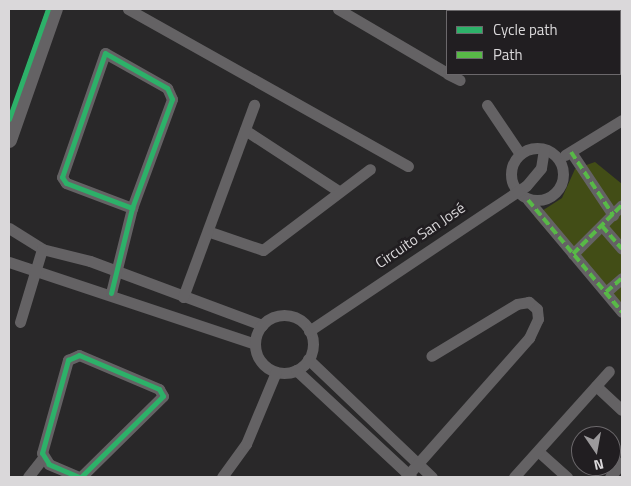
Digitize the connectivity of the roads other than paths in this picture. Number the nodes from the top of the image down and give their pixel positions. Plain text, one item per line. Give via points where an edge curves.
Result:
1 (54, 9) edge
2 (128, 9) edge
3 (338, 9) edge
4 (446, 73) edge
5 (450, 75) edge
6 (460, 80) dead end
7 (254, 105) dead end
8 (487, 105) dead end
9 (622, 120) edge
10 (245, 130) junction
11 (9, 140) edge
12 (544, 150) junction
13 (571, 152) junction
14 (520, 154) junction
15 (558, 158) junction
16 (408, 166) dead end
17 (370, 169) dead end
18 (337, 190) junction
19 (517, 192) junction
20 (528, 200) junction
21 (622, 204) edge
22 (132, 208) junction
23 (613, 215) junction
24 (602, 226) junction
25 (9, 228) edge
26 (210, 232) junction
27 (42, 249) junction
28 (622, 249) edge
29 (573, 254) junction
30 (9, 262) edge
31 (36, 268) junction
32 (116, 273) junction
33 (622, 278) edge
34 (606, 292) junction
35 (111, 293) junction
36 (183, 297) junction
37 (622, 312) edge
38 (20, 322) dead end
39 (262, 325) junction
40 (309, 331) junction
41 (255, 344) junction
42 (431, 356) dead end
43 (308, 359) junction
44 (296, 370) junction
45 (608, 371) dead end
46 (276, 372) junction
47 (596, 386) junction
48 (622, 410) edge
49 (539, 452) junction
50 (44, 458) junction
51 (622, 462) edge
52 (411, 472) edge
53 (28, 477) edge
54 (80, 477) edge
55 (222, 477) edge
56 (432, 477) edge
57 (514, 477) edge
58 (567, 477) edge
59 (610, 477) edge

1 - 11 main road
2 - 16 street
3 - 4 street
5 - 6 street
7 - 10 street
8 - 14 street
9 - 13 street
10 - 18 street
10 - 26 street
12 - 14 street
12 - 15 street
12 - 19 street, Circuito San José via 541,168
13 - 15 street
13 - 23 street
14 - 19 street via 511,173
15 - 20 street via 564,169 561,182 546,197
17 - 18 street
18 - 26 street via 263,250
19 - 20 street
19 - 40 street, Circuito San José
20 - 29 street
21 - 23 street
22 - 22 street via 66,183 62,177 105,53 172,94
22 - 32 street
23 - 24 street
24 - 28 street
24 - 29 street
25 - 27 street
26 - 36 street
27 - 31 street
27 - 32 street
29 - 34 street
30 - 31 street
31 - 35 street
31 - 38 street
32 - 35 street
32 - 36 street
33 - 34 street
34 - 37 street
35 - 41 street
36 - 39 street
39 - 40 street via 287,316
39 - 41 street
40 - 43 street via 312,348
41 - 46 street via 260,361
42 - 52 street via 517,304 529,302 538,314 529,338
43 - 44 street
43 - 52 street
44 - 46 street
44 - 52 street
45 - 47 street
46 - 55 street via 246,444
47 - 48 street
47 - 49 street
49 - 57 street
49 - 58 street
50 - 53 street
50 - 54 street
50 - 54 street via 72,356 79,355 162,390 163,399
51 - 59 street
52 - 56 street

